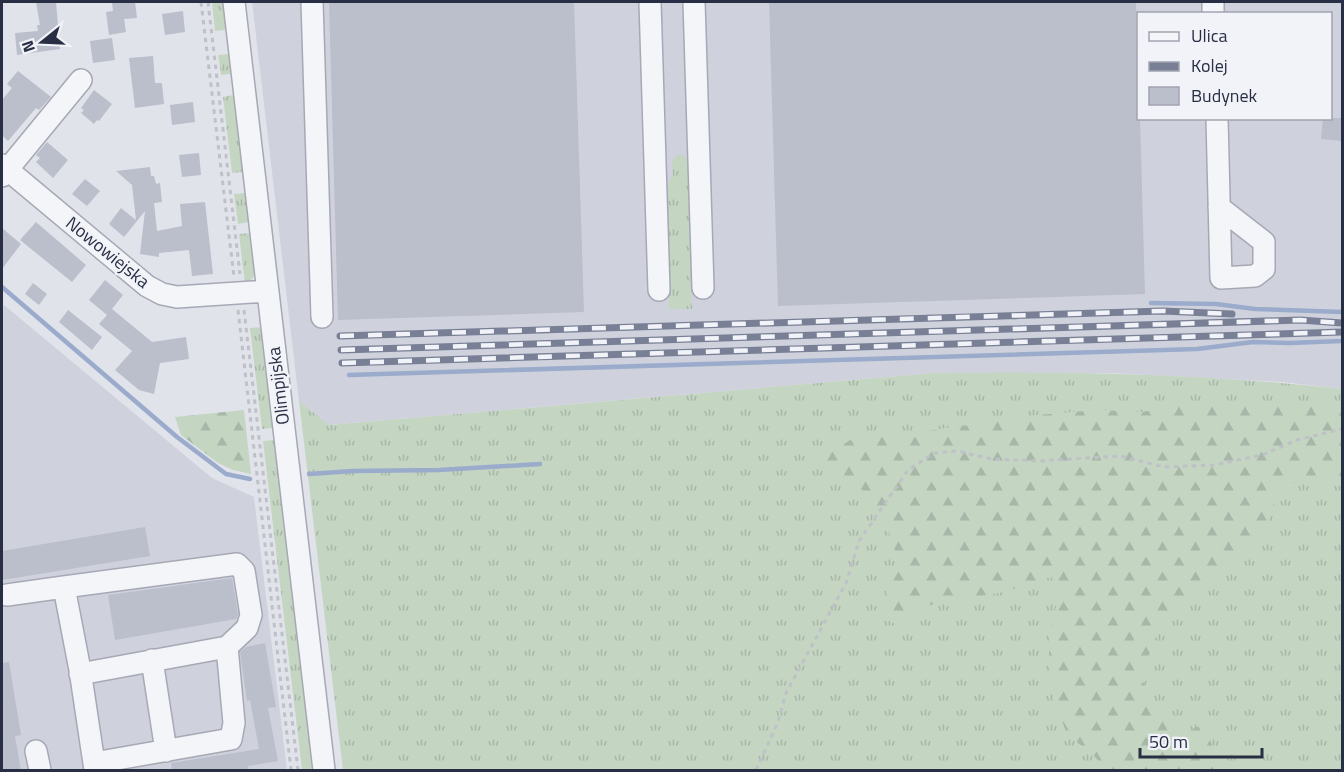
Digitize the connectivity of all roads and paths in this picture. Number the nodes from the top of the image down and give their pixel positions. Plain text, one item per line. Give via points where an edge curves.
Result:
1 (201, 2) edge
2 (208, 2) edge
3 (234, 2) edge
4 (312, 2) edge
5 (650, 2) edge
6 (694, 2) edge
7 (81, 80) dead end
8 (1216, 120) edge
9 (3, 170) edge
10 (1219, 207) dead end
11 (703, 288) dead end
12 (659, 290) dead end
13 (268, 291) junction
14 (239, 293) junction
15 (322, 317) dead end
16 (1342, 429) edge
17 (64, 587) junction
18 (7, 595) dead end
19 (227, 646) junction
20 (152, 660) junction
21 (80, 674) junction
22 (165, 751) junction
23 (94, 767) edge
24 (291, 771) edge
25 (298, 771) edge
26 (324, 771) edge
27 (756, 771) edge

1 - 14 path
2 - 14 path
3 - 13 street, Olimpijska
4 - 15 street
5 - 12 street
6 - 11 street
7 - 9 street
8 - 10 street
9 - 14 street, Nowowiejska via 162,294 177,297
13 - 14 street, Nowowiejska
13 - 26 street, Olimpijska
14 - 24 path
14 - 25 path
16 - 27 path via 1297,440 1262,455 1214,465 1164,467 1120,456 1039,460 992,459 957,451 933,453 908,470 859,541 846,583 786,693
17 - 18 street
17 - 19 street via 237,564 244,571 251,615 247,628
17 - 21 street
19 - 20 street
19 - 22 street via 234,723 231,739
20 - 21 street
20 - 22 street
21 - 23 street
22 - 23 street

